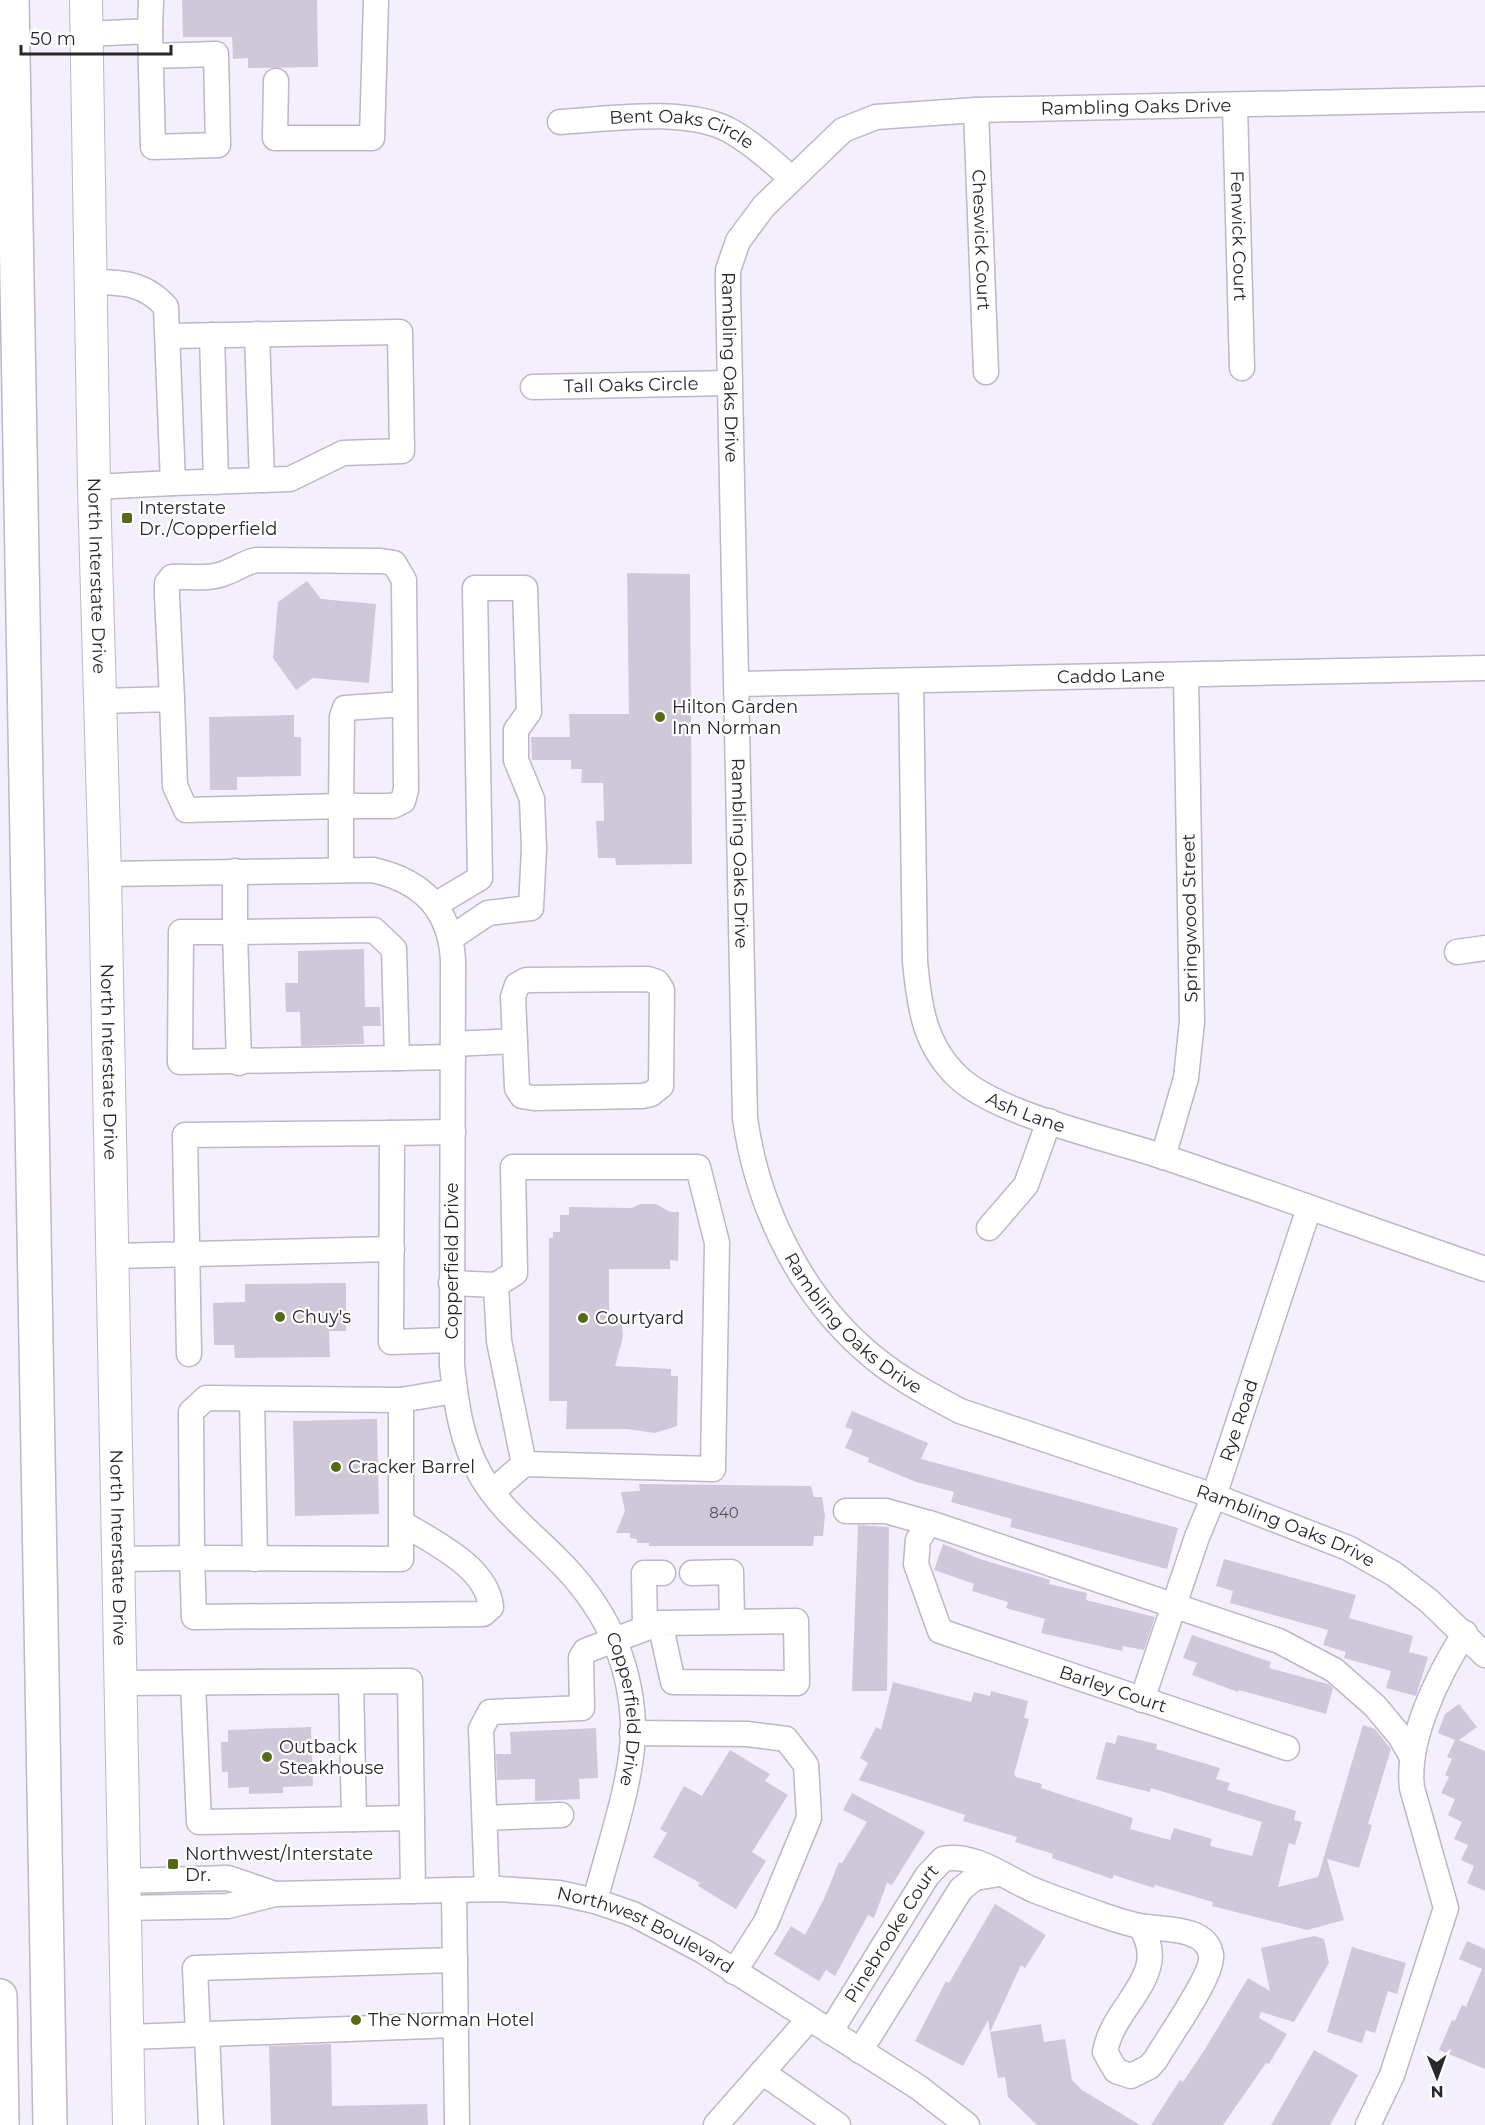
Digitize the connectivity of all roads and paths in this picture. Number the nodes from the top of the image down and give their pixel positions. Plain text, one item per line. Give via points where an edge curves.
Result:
1 (12, 0) edge
2 (86, 0) edge
3 (151, 0) edge
4 (376, 0) edge
5 (150, 31) junction
6 (87, 34) junction
7 (151, 56) junction
8 (276, 81) dead end
9 (1485, 99) edge
10 (1235, 106) junction
11 (976, 110) junction
12 (560, 122) dead end
13 (791, 178) junction
14 (91, 282) junction
15 (257, 334) junction
16 (212, 335) junction
17 (168, 336) junction
18 (1242, 368) dead end
19 (986, 372) dead end
20 (729, 383) junction
21 (533, 387) dead end
22 (262, 480) junction
23 (216, 482) junction
24 (173, 483) junction
25 (94, 486) junction
26 (1485, 668) edge
27 (1186, 675) junction
28 (911, 681) junction
29 (737, 684) junction
30 (172, 699) junction
31 (101, 700) junction
32 (405, 704) junction
33 (341, 806) junction
34 (341, 869) junction
35 (235, 871) junction
36 (105, 873) junction
37 (435, 905) junction
38 (235, 932) junction
39 (451, 938) junction
40 (1485, 948) edge
41 (1457, 952) dead end
42 (515, 1041) junction
43 (453, 1050) junction
44 (397, 1058) junction
45 (239, 1063) junction
46 (1049, 1120) junction
47 (453, 1132) junction
48 (392, 1133) junction
49 (1163, 1156) junction
50 (1309, 1208) junction
51 (989, 1228) dead end
52 (392, 1249) junction
53 (187, 1254) junction
54 (113, 1256) junction
55 (1485, 1269) edge
56 (451, 1283) junction
57 (496, 1285) junction
58 (451, 1340) junction
59 (189, 1354) dead end
60 (454, 1391) junction
61 (252, 1399) junction
62 (401, 1400) junction
63 (524, 1464) junction
64 (492, 1492) junction
65 (1214, 1496) junction
66 (846, 1511) dead end
67 (401, 1522) junction
68 (929, 1523) junction
69 (192, 1558) junction
70 (118, 1559) junction
71 (255, 1559) junction
72 (663, 1573) dead end
73 (692, 1573) dead end
74 (1174, 1604) junction
75 (732, 1621) junction
76 (652, 1625) junction
77 (1465, 1633) junction
78 (614, 1638) junction
79 (1485, 1655) edge
80 (351, 1682) junction
81 (121, 1683) junction
82 (193, 1683) junction
83 (1142, 1700) junction
84 (632, 1733) junction
85 (1287, 1748) dead end
86 (1412, 1757) junction
87 (561, 1815) dead end
88 (412, 1818) junction
89 (485, 1818) junction
90 (354, 1819) junction
91 (999, 1874) junction
92 (487, 1889) junction
93 (454, 1890) junction
94 (413, 1891) junction
95 (125, 1895) junction
96 (595, 1900) junction
97 (1140, 1926) junction
98 (455, 1960) junction
99 (734, 1972) junction
100 (0, 1996) edge
101 (809, 2019) junction
102 (456, 2025) junction
103 (830, 2032) junction
104 (202, 2035) junction
105 (128, 2037) junction
106 (860, 2051) junction
107 (762, 2072) junction
108 (2, 2125) edge
109 (50, 2125) edge
110 (129, 2125) edge
111 (211, 2125) edge
112 (457, 2125) edge
113 (716, 2125) edge
114 (838, 2125) edge
115 (967, 2125) edge
116 (1368, 2125) edge

1 - 109 highway
2 - 6 main road, North Interstate Drive
3 - 5 street
4 - 8 street via 372,138 275,138
5 - 6 street
5 - 7 street
6 - 14 main road, North Interstate Drive
7 - 7 street via 153,147 218,145 216,54
9 - 10 street, Rambling Oaks Drive
10 - 11 street, Rambling Oaks Drive
10 - 18 street, Fenwick Court
11 - 13 street, Rambling Oaks Drive via 876,117 843,130
11 - 19 street, Cheswick Court
12 - 13 street, Bent Oaks Circle via 694,119 729,131
13 - 20 street, Rambling Oaks Drive via 750,224 732,258 728,288
14 - 17 street via 135,285 155,295 166,307
14 - 25 main road, North Interstate Drive
15 - 16 street
15 - 22 street
15 - 22 street via 400,332 402,451 343,453 290,479
16 - 17 street
16 - 23 street
17 - 24 street
20 - 21 street, Tall Oaks Circle
20 - 29 street, Rambling Oaks Drive
22 - 23 street
23 - 24 street
24 - 25 street
25 - 31 main road, North Interstate Drive
26 - 27 street, Caddo Lane
27 - 28 street, Caddo Lane
27 - 49 street, Springwood Street via 1192,1022 1186,1078
28 - 29 street, Caddo Lane
28 - 46 street, Ash Lane via 915,962 922,1020 931,1044 958,1078 1002,1104
29 - 65 street, Rambling Oaks Drive via 745,1119 760,1187 794,1261 832,1319 880,1362 922,1390 992,1423
30 - 31 street
30 - 32 street via 167,583 172,577 217,575 256,560 381,561 394,563 404,580
30 - 33 street via 175,786 186,810
31 - 36 main road, North Interstate Drive
32 - 33 street via 345,708
32 - 33 street via 403,801 393,806
33 - 34 street
34 - 35 street, Copperfield Drive
34 - 37 street, Copperfield Drive via 373,870 405,880
35 - 36 street, Copperfield Drive
35 - 38 street
36 - 54 main road, North Interstate Drive
37 - 39 street, Copperfield Drive
37 - 39 street via 480,878 475,588 525,588 529,712 516,730 516,760 532,799 531,908 488,913
38 - 44 street via 374,930 394,949
38 - 45 street
38 - 45 street via 181,932 180,1062
39 - 43 street, Copperfield Drive
40 - 41 street
42 - 42 street via 517,1088 522,1096 651,1094 661,1086 662,990 657,982 648,979 526,980 517,985 513,997
42 - 43 street
43 - 44 street
43 - 47 street, Copperfield Drive
44 - 45 street
46 - 49 street, Ash Lane
46 - 51 street via 1026,1185
47 - 48 street
47 - 56 street, Copperfield Drive
48 - 52 street
48 - 53 street via 185,1135
49 - 50 street, Ash Lane
50 - 55 street, Ash Lane
50 - 65 street, Rye Road
52 - 53 street
52 - 58 street via 392,1342
53 - 54 street
53 - 59 street
54 - 70 main road, North Interstate Drive
56 - 57 street
56 - 58 street, Copperfield Drive
57 - 63 street via 499,1341
57 - 63 street via 515,1273 513,1167 698,1167 717,1243 713,1469
58 - 60 street, Copperfield Drive
60 - 62 street
60 - 64 street, Copperfield Drive via 469,1450
61 - 62 street
61 - 69 street via 206,1398 191,1412
61 - 71 street
62 - 67 street
63 - 64 street
64 - 78 street, Copperfield Drive via 519,1525 579,1582 604,1616
65 - 74 street, Rye Road
65 - 77 street, Rambling Oaks Drive via 1348,1548 1394,1574
66 - 68 street via 886,1511
67 - 69 street via 461,1561 481,1580 491,1607 483,1614 194,1617
67 - 71 street via 401,1559
68 - 74 street
68 - 83 street, Barley Court via 918,1540 916,1564 940,1631
69 - 70 street
69 - 71 street
70 - 81 main road, North Interstate Drive
72 - 76 street via 644,1574
73 - 75 street via 731,1572
74 - 83 street, Rye Road
74 - 86 street via 1270,1637 1334,1671 1375,1706
75 - 76 street
75 - 76 street via 796,1620 797,1683 674,1682
76 - 78 street
77 - 79 street, Rambling Oaks Drive
77 - 86 street via 1447,1660
78 - 84 street, Copperfield Drive via 629,1680
78 - 89 street via 585,1651 581,1658 582,1708 490,1712 481,1729
80 - 82 street
80 - 88 street via 410,1681
80 - 90 street
81 - 82 street
81 - 95 main road, North Interstate Drive
82 - 90 street via 199,1822
83 - 85 street, Barley Court
84 - 96 street, Copperfield Drive via 625,1781
84 - 99 street via 747,1734 786,1739 806,1765 809,1818 766,1922
86 - 116 street via 1412,1788 1446,1908 1392,2075
87 - 89 street
88 - 90 street
88 - 94 street
89 - 92 street
91 - 97 street, Pinebrooke Court via 1035,1891
91 - 103 street, Pinebrooke Court via 963,1858 943,1859 936,1865
91 - 106 street, Pinebrooke Court via 975,1878 961,1889
92 - 93 street, Northwest Boulevard
92 - 96 street, Northwest Boulevard via 559,1893
93 - 94 street, Northwest Boulevard
93 - 98 street
94 - 95 street, Northwest Boulevard via 275,1894 228,1878
95 - 105 main road, North Interstate Drive
96 - 99 street, Northwest Boulevard via 670,1932
97 - 97 street, Pinebrooke Court via 1151,1947 1150,1968 1112,2030 1105,2052 1116,2071 1131,2076 1156,2059 1203,1983 1211,1955 1201,1939 1188,1933
98 - 102 street
98 - 104 street via 195,1968
99 - 101 street, Northwest Boulevard
100 - 108 highway
101 - 103 street, Northwest Boulevard
101 - 107 street
102 - 104 street
102 - 112 street
103 - 106 street, Northwest Boulevard
104 - 105 street
104 - 111 street
105 - 110 main road, North Interstate Drive
106 - 115 street, Northwest Boulevard via 918,2087
107 - 113 street
107 - 114 street

